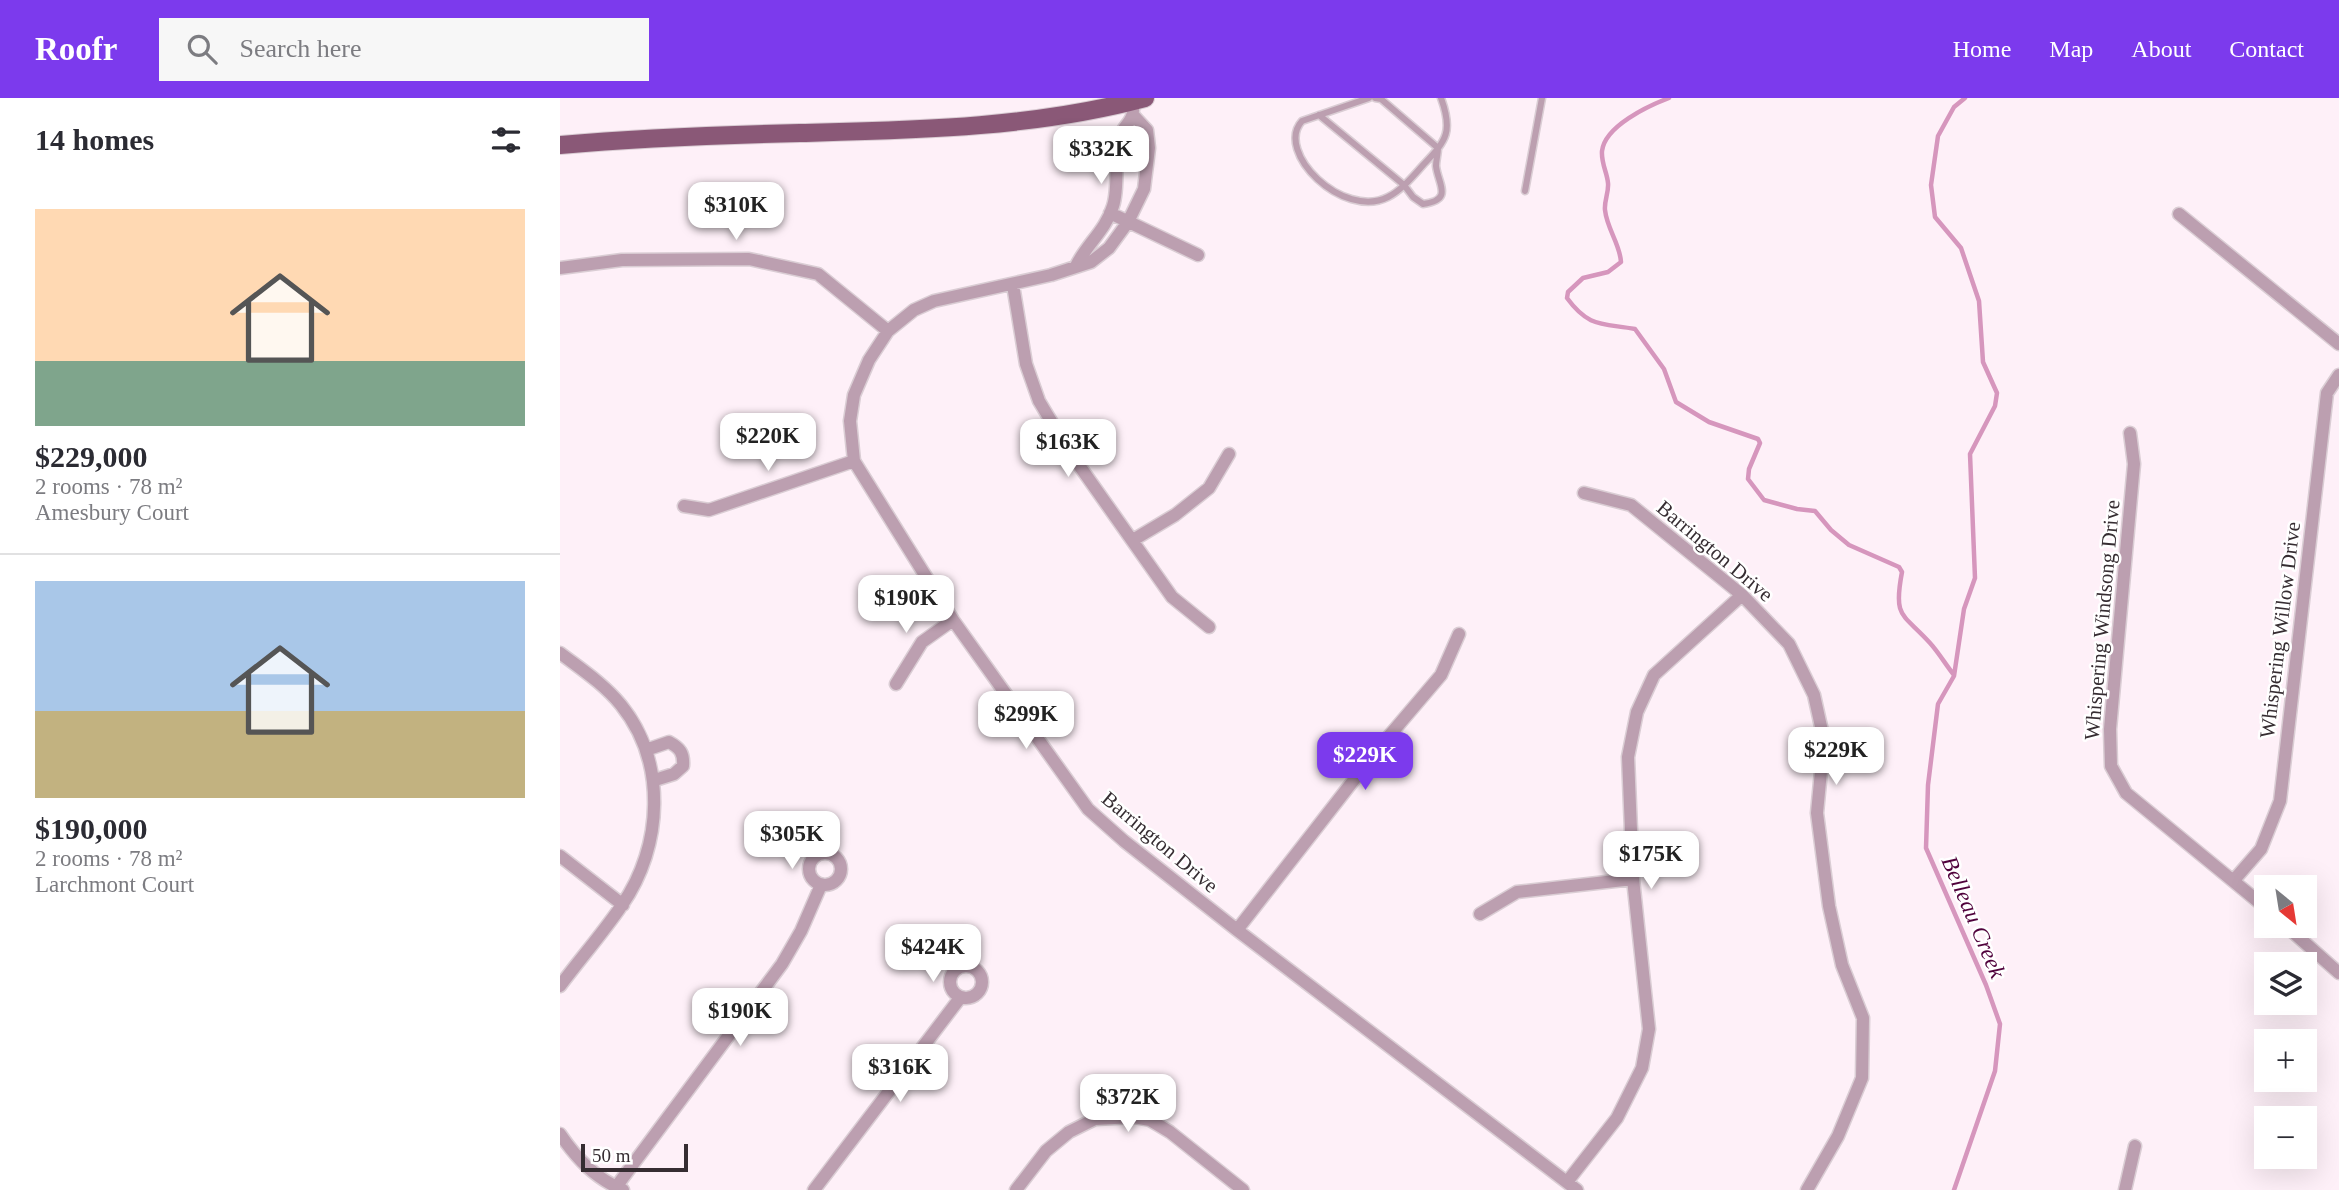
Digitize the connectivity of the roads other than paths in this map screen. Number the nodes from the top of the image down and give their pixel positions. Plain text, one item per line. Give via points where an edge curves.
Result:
1 (1369, 98) edge
2 (1375, 98) edge
3 (1441, 98) edge
4 (1542, 98) edge
5 (1137, 105) edge
6 (1319, 115) junction
7 (560, 145) edge
8 (1438, 148) junction
9 (1404, 185) junction
10 (1525, 191) dead end
11 (1110, 213) junction
12 (2179, 214) dead end
13 (1128, 222) junction
14 (1198, 255) dead end
15 (1076, 266) junction
16 (560, 268) edge
17 (1013, 285) junction
18 (888, 331) junction
19 (2339, 344) edge
20 (2339, 375) edge
21 (2130, 433) dead end
22 (1229, 454) dead end
23 (854, 461) junction
24 (1584, 493) dead end
25 (684, 506) dead end
26 (1133, 540) junction
27 (1742, 594) junction
28 (953, 620) junction
29 (1209, 627) dead end
30 (1459, 634) dead end
31 (560, 653) edge
32 (896, 684) dead end
33 (646, 750) junction
34 (654, 780) junction
35 (560, 856) edge
36 (1633, 878) junction
37 (2234, 880) junction
38 (821, 885) dead end
39 (2254, 898) edge
40 (623, 905) junction
41 (1480, 914) dead end
42 (1237, 930) junction
43 (2300, 938) edge
44 (2339, 972) edge
45 (560, 986) edge
46 (960, 998) dead end
47 (1134, 1117) junction
48 (1095, 1119) junction
49 (560, 1134) edge
50 (2135, 1146) dead end
51 (1572, 1186) edge
52 (620, 1189) edge
53 (814, 1190) edge
54 (1016, 1190) edge
55 (1243, 1190) edge
56 (1807, 1190) edge
57 (2125, 1190) edge

1 - 6 lane
2 - 8 lane
3 - 8 lane via 1448,116 1447,135
4 - 10 lane
5 - 7 main road via 932,128 690,135
5 - 11 street via 1119,137 1118,188
5 - 13 street, Barrington Drive via 1149,148 1144,189
6 - 9 lane
6 - 9 lane via 1302,121 1294,138 1313,175 1328,189 1365,203 1387,198
8 - 9 lane
8 - 9 lane via 1441,197 1423,204
11 - 13 street
11 - 15 street
12 - 19 street
13 - 14 street
13 - 15 street, Barrington Drive via 1110,248
15 - 17 street, Barrington Drive
16 - 18 street via 622,260 749,259 818,274
17 - 18 street, Barrington Drive via 934,302 914,310
17 - 26 street via 1026,364 1039,401 1069,452
18 - 23 street, Barrington Drive via 854,395 850,421
20 - 37 street, Whispering Willow Drive via 2328,393 2280,801 2261,849
21 - 37 street, Whispering Windsong Drive via 2134,464 2110,729 2111,766 2126,793
22 - 26 street via 1209,488
23 - 25 street via 709,510
23 - 28 street, Barrington Drive
24 - 27 street, Barrington Drive via 1631,505
26 - 29 street via 1172,597
27 - 36 street via 1654,675 1637,712 1628,757
27 - 56 street, Barrington Drive via 1789,644 1814,695 1824,740 1817,813 1829,906 1842,965 1863,1018 1862,1078 1838,1136
28 - 32 street via 922,642
28 - 42 street, Barrington Drive via 1088,809
30 - 42 street via 1440,675
31 - 33 street via 621,705
33 - 34 street
33 - 34 street via 669,742 684,755 683,766 674,774
34 - 40 street via 651,835 641,870
35 - 40 street
36 - 41 street via 1517,892
36 - 51 street via 1649,1029 1642,1068 1617,1118
37 - 39 street, Whispering Windsong Drive
38 - 52 street via 782,964
40 - 45 street
42 - 51 street, Barrington Drive
43 - 44 street
46 - 53 street
47 - 48 street
47 - 48 street via 1127,1092 1117,1084 1106,1086 1099,1095
47 - 55 street via 1170,1132
48 - 54 street via 1046,1151
49 - 52 street via 594,1174
50 - 57 street

